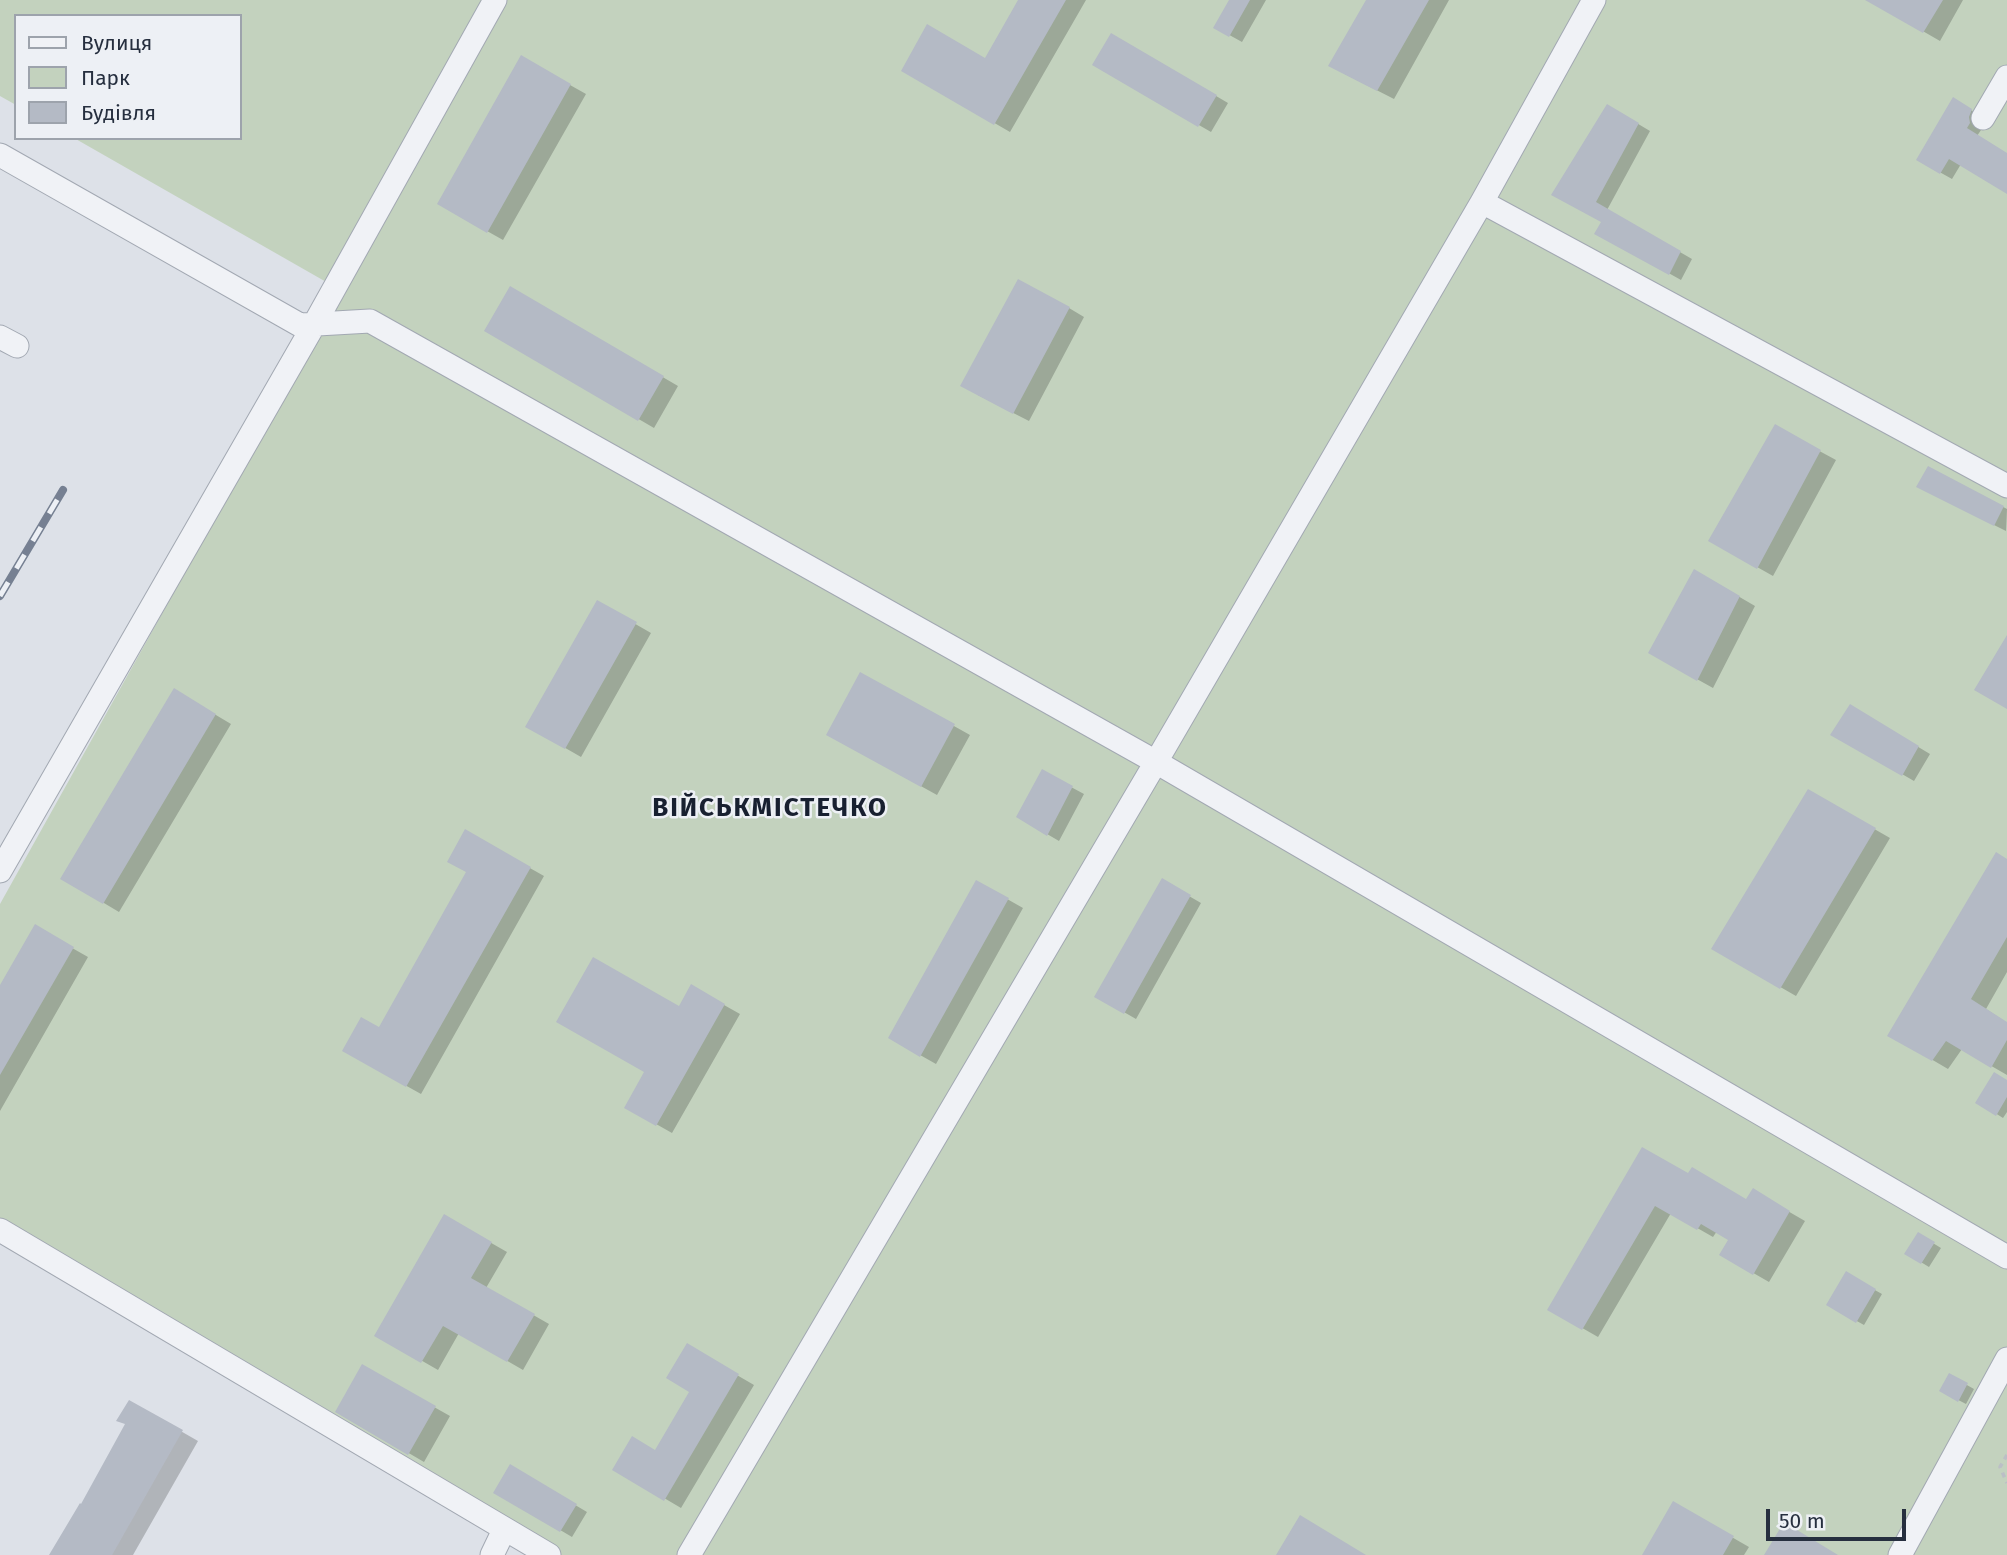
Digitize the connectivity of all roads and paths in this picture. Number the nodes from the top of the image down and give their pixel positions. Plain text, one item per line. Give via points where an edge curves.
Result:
1 (495, 0) edge
2 (1594, 0) edge
3 (2007, 77) edge
4 (1983, 118) dead end
5 (0, 155) edge
6 (1482, 202) junction
7 (315, 323) junction
8 (2007, 486) edge
9 (1157, 762) junction
10 (0, 871) edge
11 (0, 1230) edge
12 (2007, 1257) edge
13 (2007, 1359) edge
14 (2007, 1455) edge
15 (2007, 1482) edge
16 (504, 1530) junction
17 (492, 1555) edge
18 (549, 1555) edge
19 (689, 1555) edge
20 (1900, 1555) edge

1 - 7 street
2 - 6 street
3 - 4 street
5 - 7 street via 300,325
6 - 8 street
6 - 9 street
7 - 9 street via 370,321
7 - 10 street
9 - 12 street
9 - 19 street
11 - 16 street
13 - 20 street
14 - 15 path via 2000,1467
16 - 17 street
16 - 18 street

